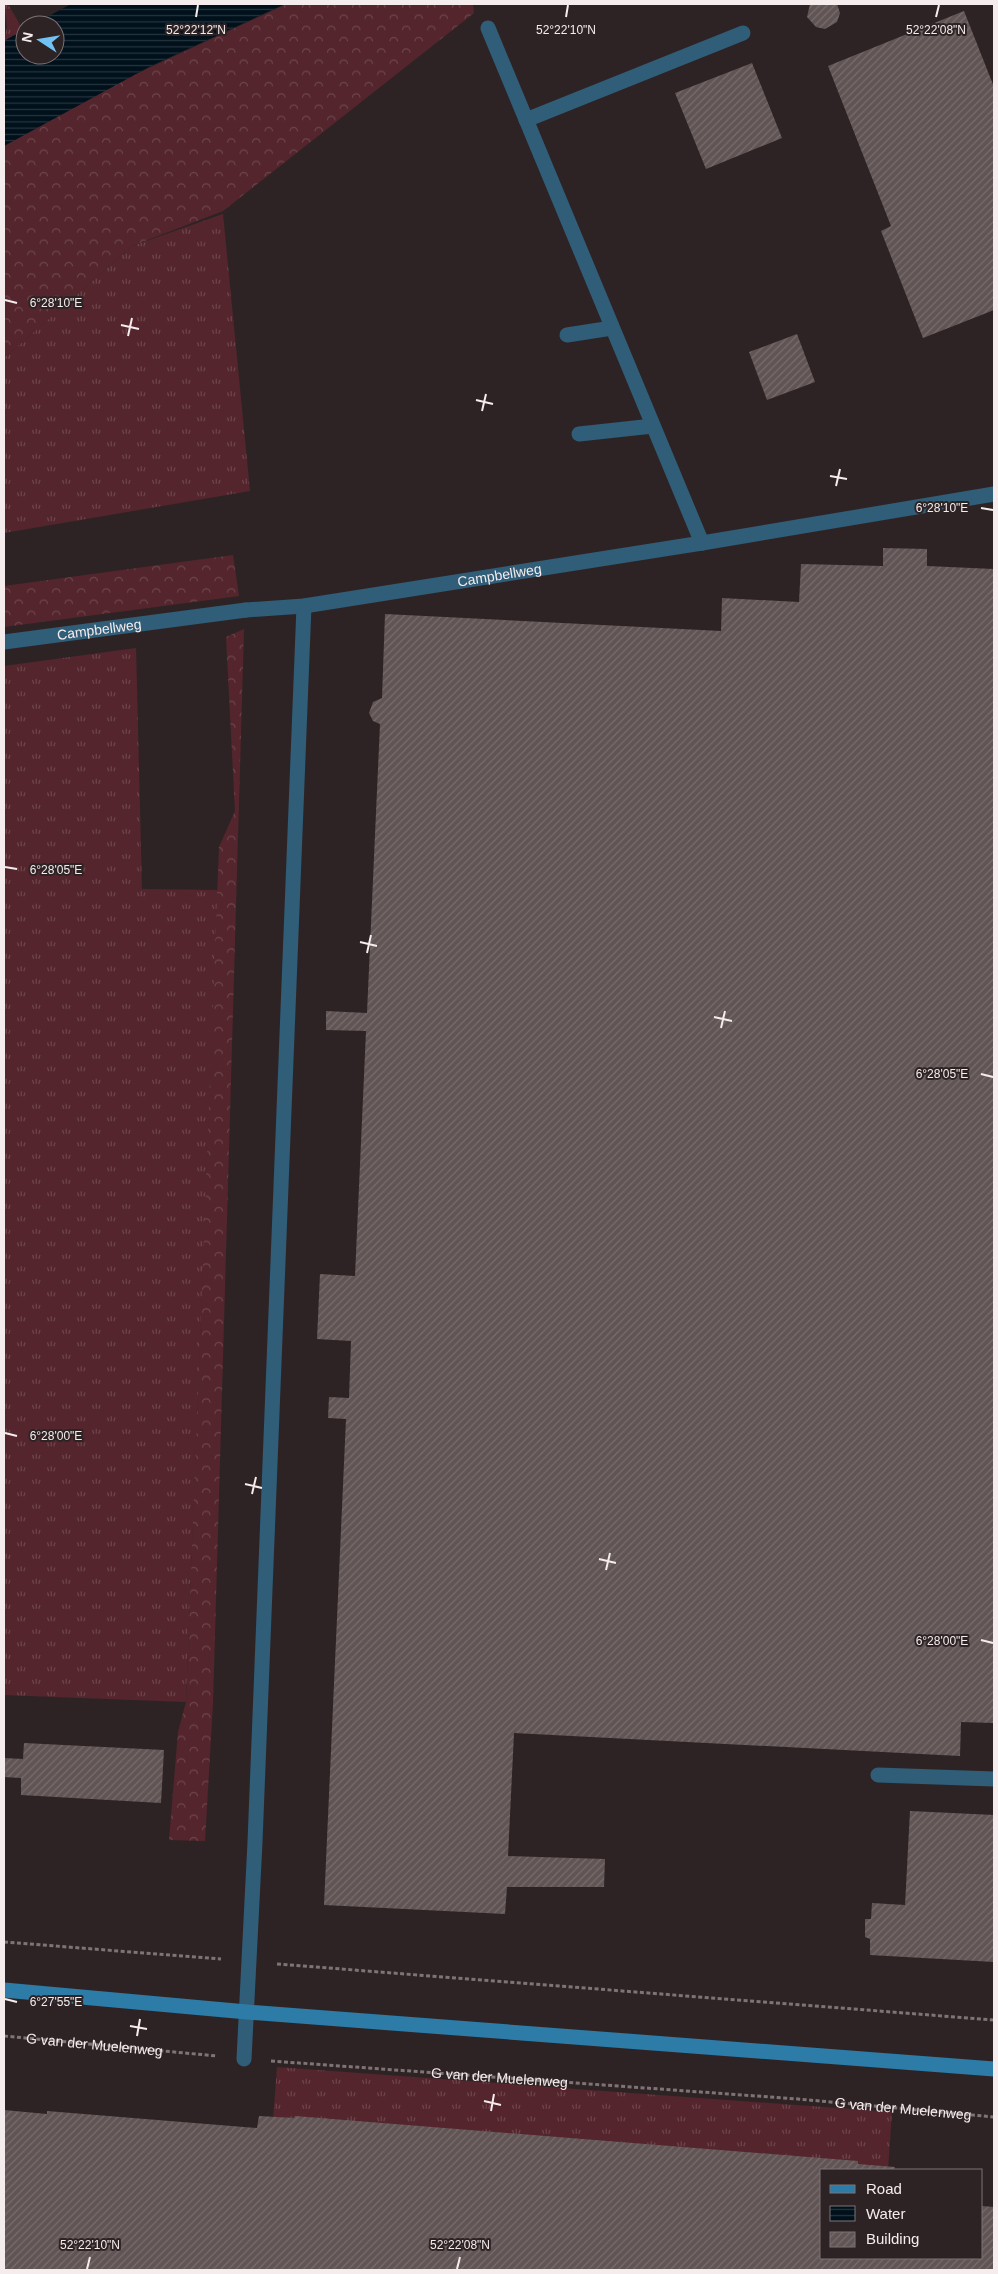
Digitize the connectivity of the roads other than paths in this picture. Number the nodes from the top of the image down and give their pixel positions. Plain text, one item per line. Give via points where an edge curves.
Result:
1 (488, 28) dead end
2 (743, 33) dead end
3 (526, 120) junction
4 (612, 328) junction
5 (567, 335) dead end
6 (653, 426) junction
7 (580, 434) dead end
8 (994, 494) edge
9 (702, 543) junction
10 (304, 606) junction
11 (4, 642) edge
12 (878, 1774) dead end
13 (994, 1779) edge
14 (4, 1990) edge
15 (247, 2012) junction
16 (244, 2059) road end
17 (994, 2069) edge

1 - 3 street
2 - 3 street
3 - 4 street
4 - 5 street
4 - 6 street
6 - 7 street
6 - 9 street
8 - 9 street, Campbellweg
9 - 10 street, Campbellweg
10 - 11 street, Campbellweg via 246,610
10 - 15 street
12 - 13 street
14 - 15 street
15 - 16 street
15 - 17 street

